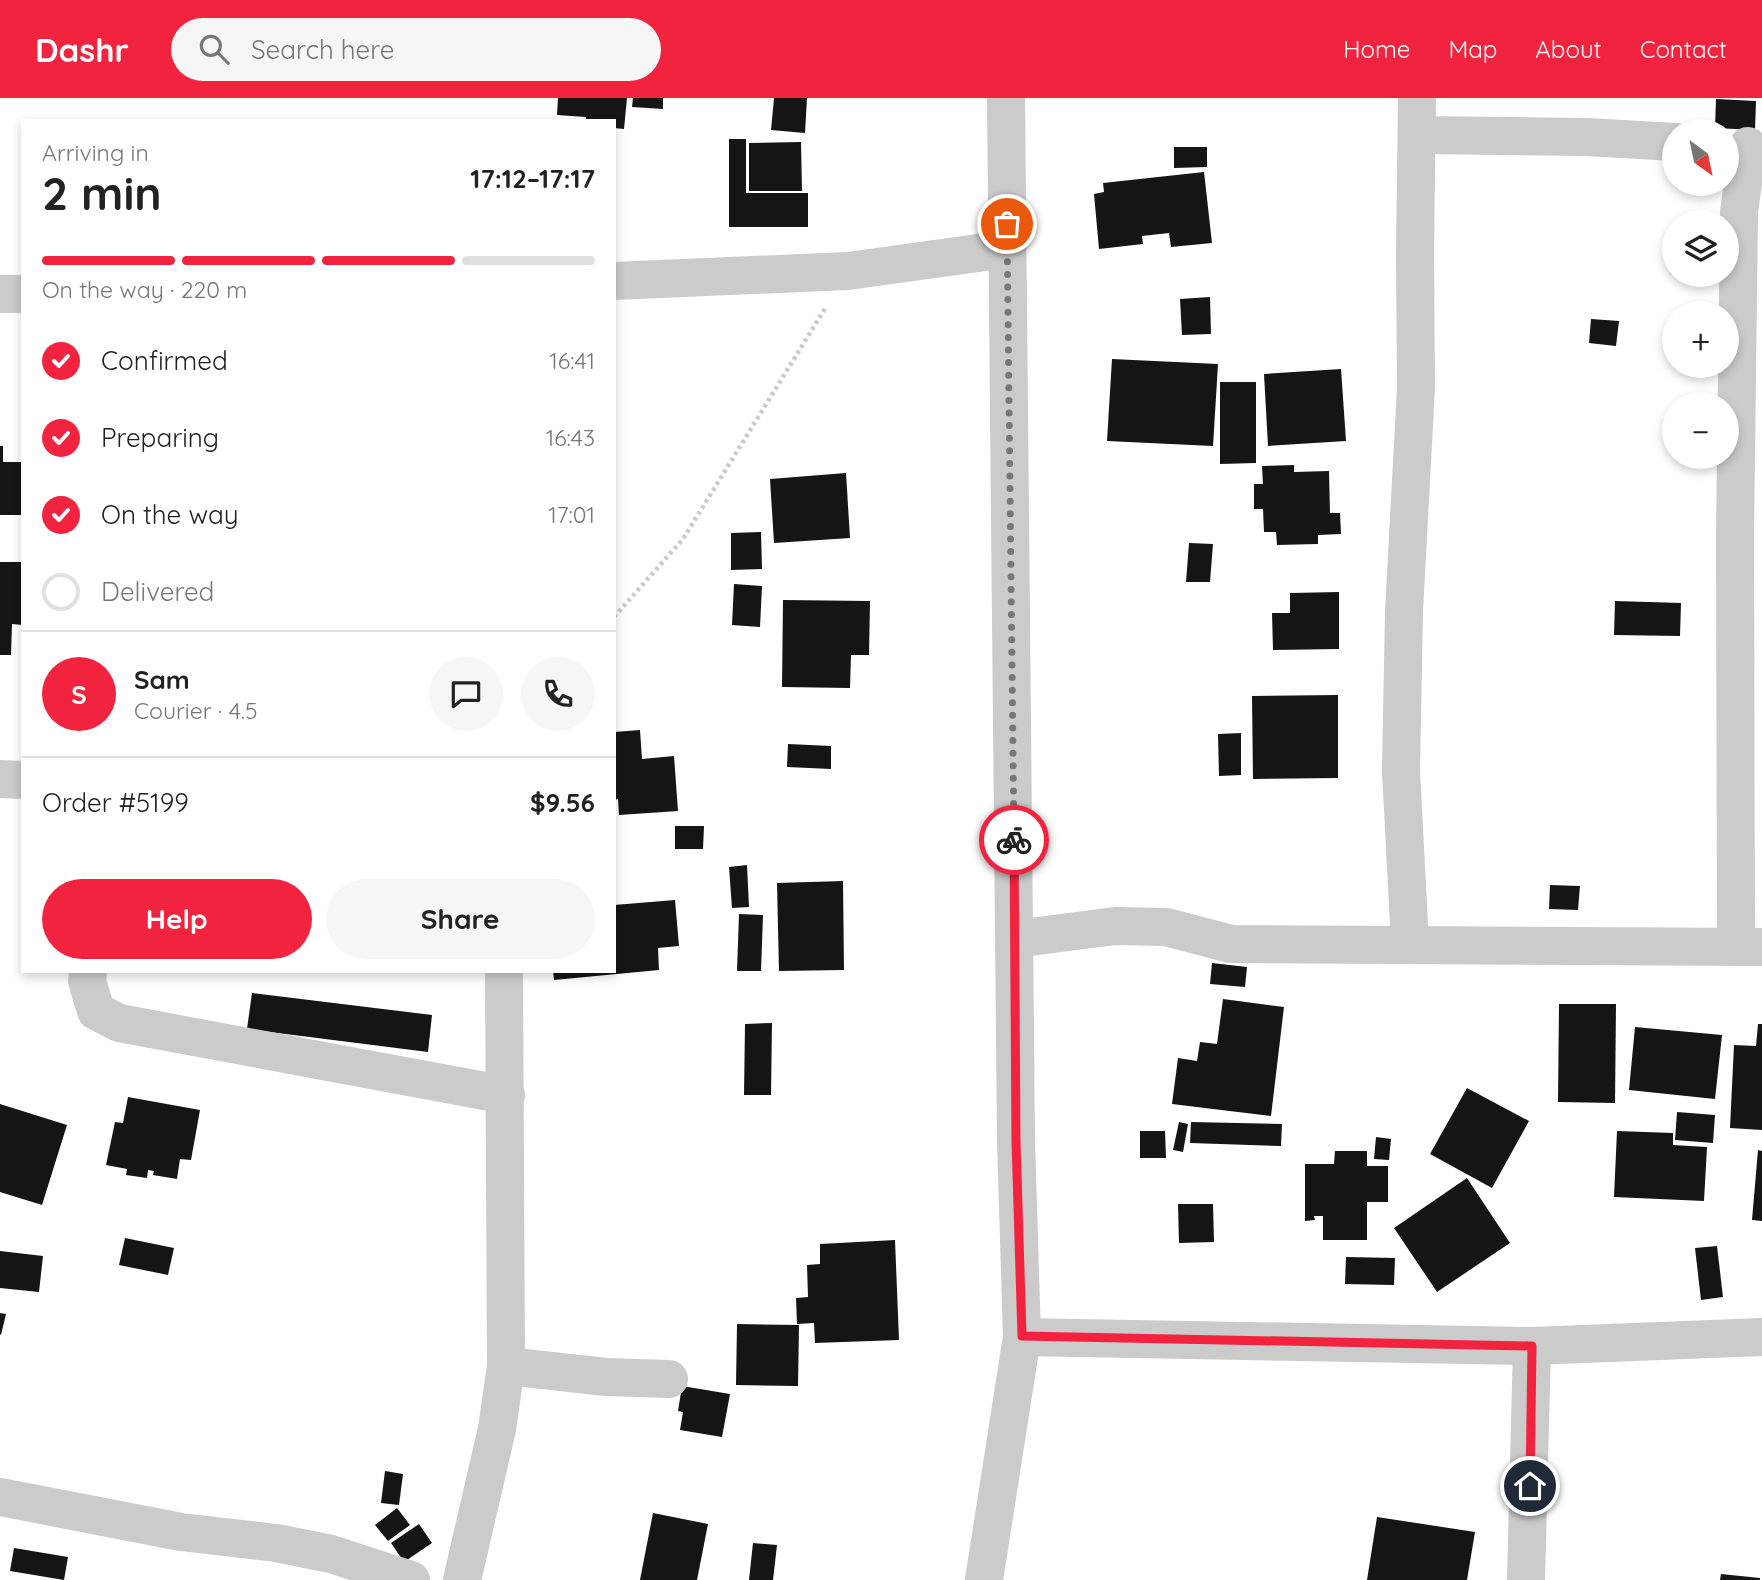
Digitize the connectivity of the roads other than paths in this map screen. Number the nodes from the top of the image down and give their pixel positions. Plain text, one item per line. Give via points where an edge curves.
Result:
1 (1006, 98) edge
2 (1417, 117) edge
3 (1662, 141) edge
4 (1746, 146) edge
5 (1007, 249) junction
6 (616, 281) edge
7 (21, 293) edge
8 (0, 294) edge
9 (0, 779) edge
10 (21, 780) edge
11 (1015, 939) junction
12 (1410, 944) junction
13 (1749, 947) edge
14 (89, 973) edge
15 (504, 973) edge
16 (506, 1095) junction
17 (1022, 1336) junction
18 (1762, 1338) edge
19 (1532, 1346) junction
20 (506, 1366) junction
21 (669, 1379) dead end
22 (0, 1497) edge
23 (411, 1580) edge
24 (461, 1580) edge
25 (984, 1580) edge
26 (1526, 1580) edge

1 - 5 street
2 - 3 street
2 - 12 street via 1416,388 1401,771
4 - 13 street via 1739,212 1735,537
5 - 6 street via 848,271
5 - 11 street
7 - 8 street
9 - 10 street
11 - 12 street via 1115,926 1166,927 1231,944
11 - 17 street
12 - 13 street
14 - 16 street via 96,1011 119,1023
15 - 16 street
16 - 20 street
17 - 19 street
17 - 25 street
18 - 19 street
19 - 26 street
20 - 21 street
20 - 24 street
22 - 23 street via 181,1532 331,1554

